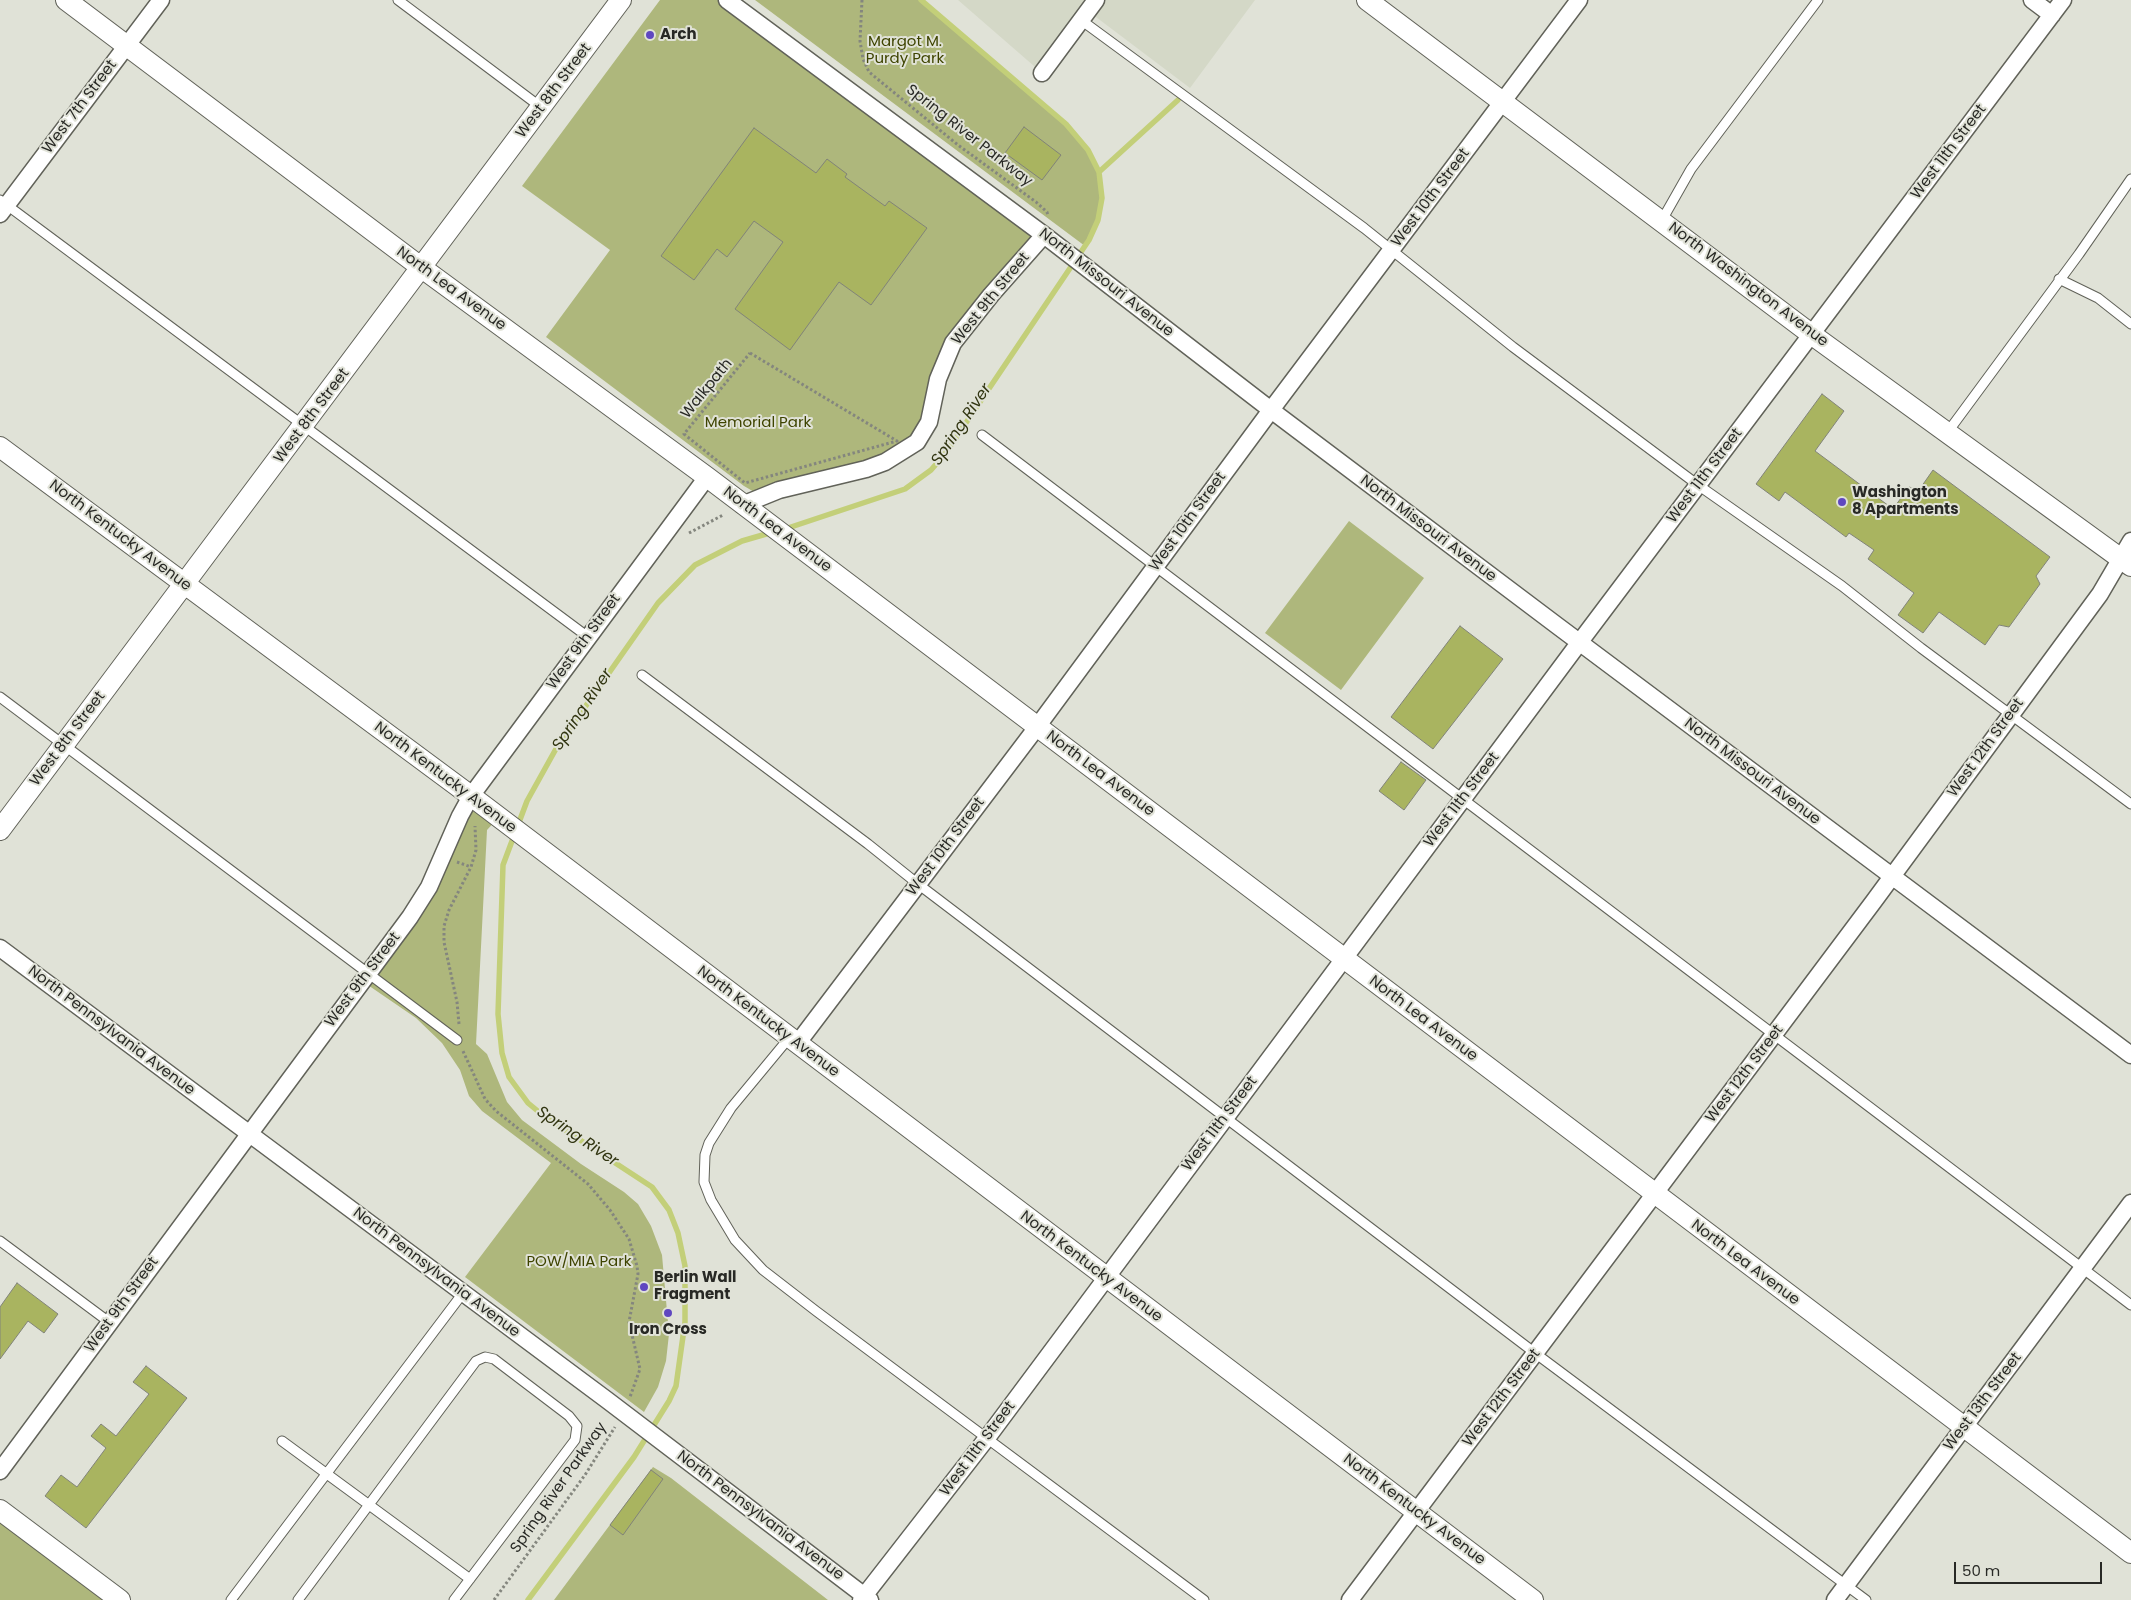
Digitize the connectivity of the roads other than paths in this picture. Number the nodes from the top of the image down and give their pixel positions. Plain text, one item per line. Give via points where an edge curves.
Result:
1 (66, 0) edge
2 (161, 0) edge
3 (398, 0) edge
4 (622, 0) edge
5 (727, 0) edge
6 (1096, 0) edge
7 (1367, 0) edge
8 (1579, 0) edge
9 (1818, 0) edge
10 (2032, 0) edge
11 (2064, 0) edge
12 (2052, 15) junction
13 (1081, 20) junction
14 (127, 46) junction
15 (1042, 73) dead end
16 (1503, 100) junction
17 (542, 108) junction
18 (2131, 179) edge
19 (2, 206) edge
20 (1662, 220) junction
21 (1044, 235) junction
22 (1391, 251) junction
23 (422, 268) junction
24 (2059, 279) junction
25 (2131, 324) edge
26 (1811, 334) junction
27 (1271, 410) junction
28 (303, 428) junction
29 (1947, 433) junction
30 (982, 436) dead end
31 (0, 447) edge
32 (706, 477) junction
33 (1698, 485) junction
34 (748, 509) junction
35 (2131, 541) edge
36 (2126, 562) edge
37 (1156, 566) junction
38 (184, 585) junction
39 (588, 637) junction
40 (1580, 643) junction
41 (642, 675) dead end
42 (0, 697) edge
43 (2010, 715) junction
44 (1037, 726) junction
45 (64, 744) junction
46 (471, 796) junction
47 (1463, 799) junction
48 (2131, 804) edge
49 (0, 830) edge
50 (1892, 876) junction
51 (918, 884) junction
52 (0, 948) edge
53 (1344, 959) junction
54 (368, 974) junction
55 (1773, 1036) junction
56 (457, 1040) road end
57 (793, 1041) junction
58 (2131, 1055) edge
59 (1225, 1118) junction
60 (249, 1134) junction
61 (1654, 1194) junction
62 (2131, 1204) edge
63 (0, 1241) edge
64 (2082, 1269) junction
65 (1105, 1278) junction
66 (463, 1293) junction
67 (2131, 1305) edge
68 (109, 1322) junction
69 (1535, 1353) junction
70 (1964, 1428) junction
71 (987, 1438) junction
72 (282, 1441) dead end
73 (0, 1471) edge
74 (327, 1472) junction
75 (370, 1504) junction
76 (0, 1510) edge
77 (1416, 1512) junction
78 (2131, 1553) edge
79 (470, 1579) junction
80 (1846, 1586) junction
81 (865, 1599) edge
82 (120, 1600) edge
83 (231, 1600) edge
84 (298, 1600) edge
85 (454, 1600) edge
86 (1204, 1600) edge
87 (1350, 1600) edge
88 (1533, 1600) edge
89 (1835, 1600) edge
90 (1866, 1600) edge

1 - 14 street, North Lea Avenue
2 - 14 street, West 7th Street
3 - 17 lane
4 - 17 street, West 8th Street
5 - 21 street, North Missouri Avenue
6 - 13 street
7 - 16 street, North Washington Avenue
8 - 16 street, West 10th Street
9 - 20 lane via 1690,169
10 - 12 street
11 - 12 street, West 11th Street
12 - 26 street, West 11th Street
13 - 15 street
13 - 22 lane
14 - 19 street, West 7th Street
14 - 23 street, North Lea Avenue
16 - 20 street, North Washington Avenue
16 - 22 street, West 10th Street
17 - 23 street, West 8th Street
18 - 24 lane
19 - 28 lane
20 - 26 street, North Washington Avenue
21 - 27 street, North Missouri Avenue
21 - 34 street, West 9th Street via 953,343 938,379 930,422 917,442 902,454 872,467 779,490
22 - 27 street, West 10th Street
22 - 33 lane via 1512,347
23 - 28 street, West 8th Street
23 - 32 street, North Lea Avenue
24 - 25 lane via 2098,298
24 - 29 lane
26 - 29 street, North Washington Avenue
26 - 33 street, West 11th Street
27 - 37 street, West 10th Street
27 - 40 street, North Missouri Avenue
28 - 38 street, West 8th Street
28 - 39 lane
29 - 36 street, North Washington Avenue
30 - 37 lane
31 - 38 street, North Kentucky Avenue
32 - 34 street, North Lea Avenue
32 - 39 street, West 9th Street
33 - 40 street, West 11th Street
33 - 43 lane via 1842,586
34 - 44 street, North Lea Avenue
35 - 36 street, West 12th Street
36 - 43 street, West 12th Street
37 - 44 street, West 10th Street
37 - 47 lane
38 - 45 street, West 8th Street
38 - 46 street, North Kentucky Avenue
39 - 46 street, West 9th Street
40 - 47 street, West 11th Street
40 - 50 street, North Missouri Avenue
41 - 51 lane
42 - 45 lane
43 - 48 lane
43 - 50 street, West 12th Street
44 - 51 street, West 10th Street
44 - 53 street, North Lea Avenue
45 - 49 street, West 8th Street
45 - 54 lane
46 - 54 street, West 9th Street via 428,887
46 - 57 street, North Kentucky Avenue
47 - 53 street, West 11th Street
47 - 55 lane
50 - 55 street, West 12th Street
50 - 58 street, North Missouri Avenue
51 - 57 street, West 10th Street
51 - 59 lane
52 - 60 street, North Pennsylvania Avenue
53 - 59 street, West 11th Street
53 - 61 street, North Lea Avenue
54 - 56 lane
54 - 60 street, West 9th Street
55 - 61 street, West 12th Street
55 - 64 lane
57 - 65 street, North Kentucky Avenue
57 - 71 lane via 744,1092 709,1143 703,1175 711,1200 735,1240 763,1270
59 - 65 street, West 11th Street
59 - 69 lane
60 - 66 street, North Pennsylvania Avenue
60 - 68 street, West 9th Street
61 - 69 street, West 12th Street
61 - 70 street, North Lea Avenue
62 - 64 street, West 13th Street
63 - 68 lane
64 - 67 lane
64 - 70 street, West 13th Street
65 - 71 street, West 11th Street
65 - 77 street, North Kentucky Avenue
66 - 74 lane
66 - 81 street, North Pennsylvania Avenue
68 - 73 street, West 9th Street
69 - 77 street, West 12th Street
69 - 80 lane
70 - 78 street, North Lea Avenue
70 - 80 street, West 13th Street
71 - 81 street, West 11th Street
71 - 86 lane
72 - 74 lane
74 - 75 lane
74 - 83 lane
75 - 79 lane
75 - 79 lane via 476,1360 485,1356 494,1359 569,1416 577,1426 575,1440
75 - 84 lane
76 - 82 street
77 - 87 street, West 12th Street
77 - 88 street, North Kentucky Avenue
79 - 85 lane
80 - 89 street, West 13th Street
80 - 90 lane

